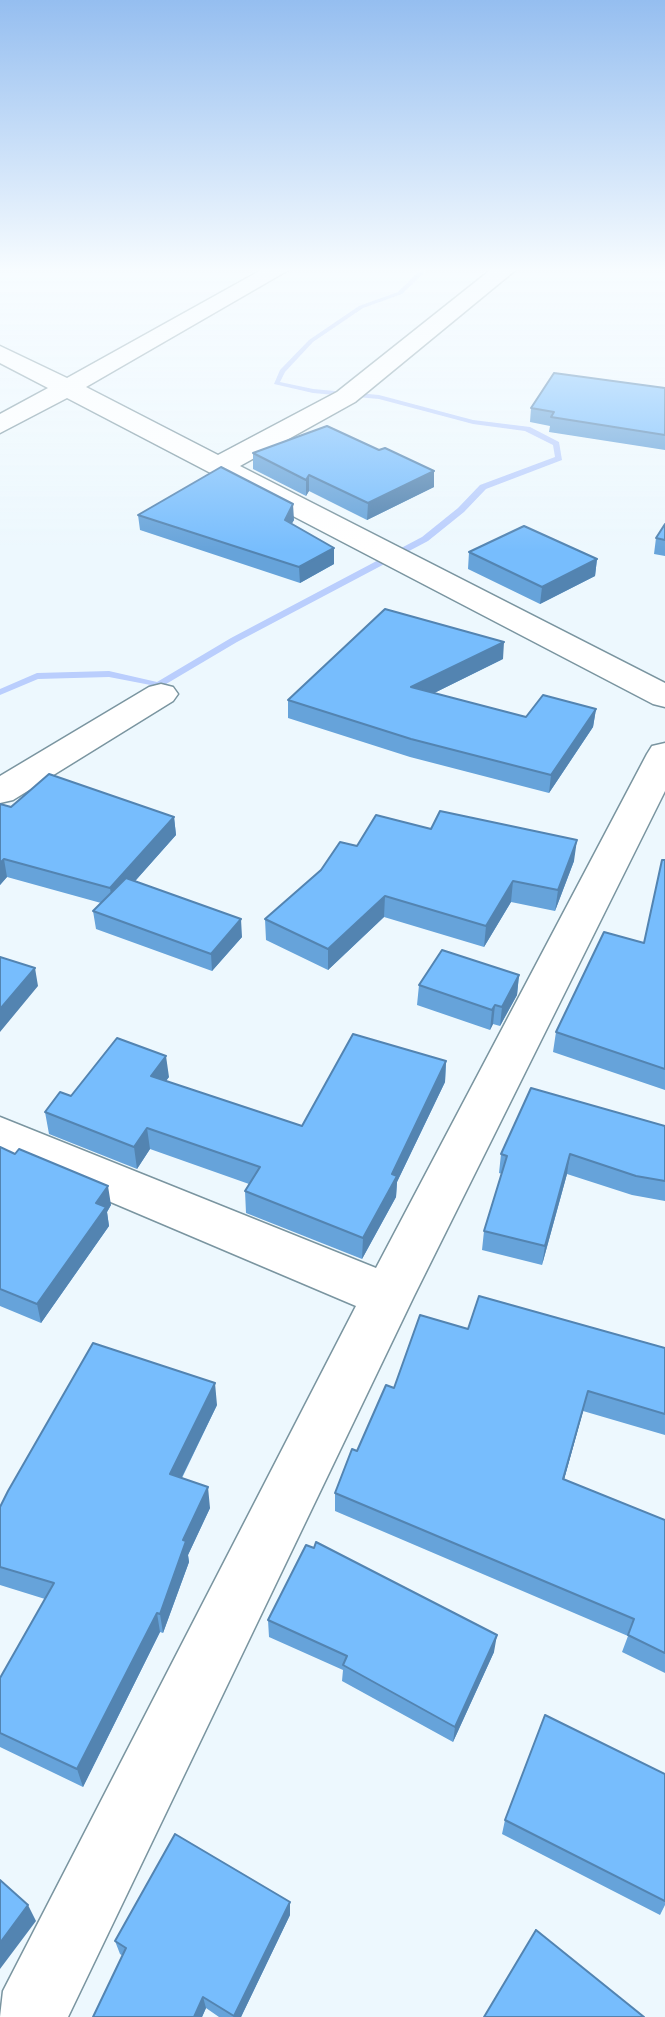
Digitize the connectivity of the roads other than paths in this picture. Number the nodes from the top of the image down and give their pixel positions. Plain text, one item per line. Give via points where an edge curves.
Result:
1 (18, 362) edge
2 (90, 362) edge
3 (96, 362) edge
4 (390, 362) edge
5 (57, 382) junction
6 (0, 401) edge
7 (0, 425) edge
8 (219, 466) junction
9 (161, 694) dead end
10 (665, 697) edge
11 (665, 754) edge
12 (0, 792) edge
13 (0, 1135) edge
14 (388, 1296) junction
15 (29, 2017) edge

1 - 5 street
2 - 5 street
3 - 5 street
4 - 8 street via 346,397
5 - 6 street
5 - 7 street
5 - 8 street
8 - 10 street
9 - 12 street
11 - 14 street
13 - 14 street
14 - 15 street

